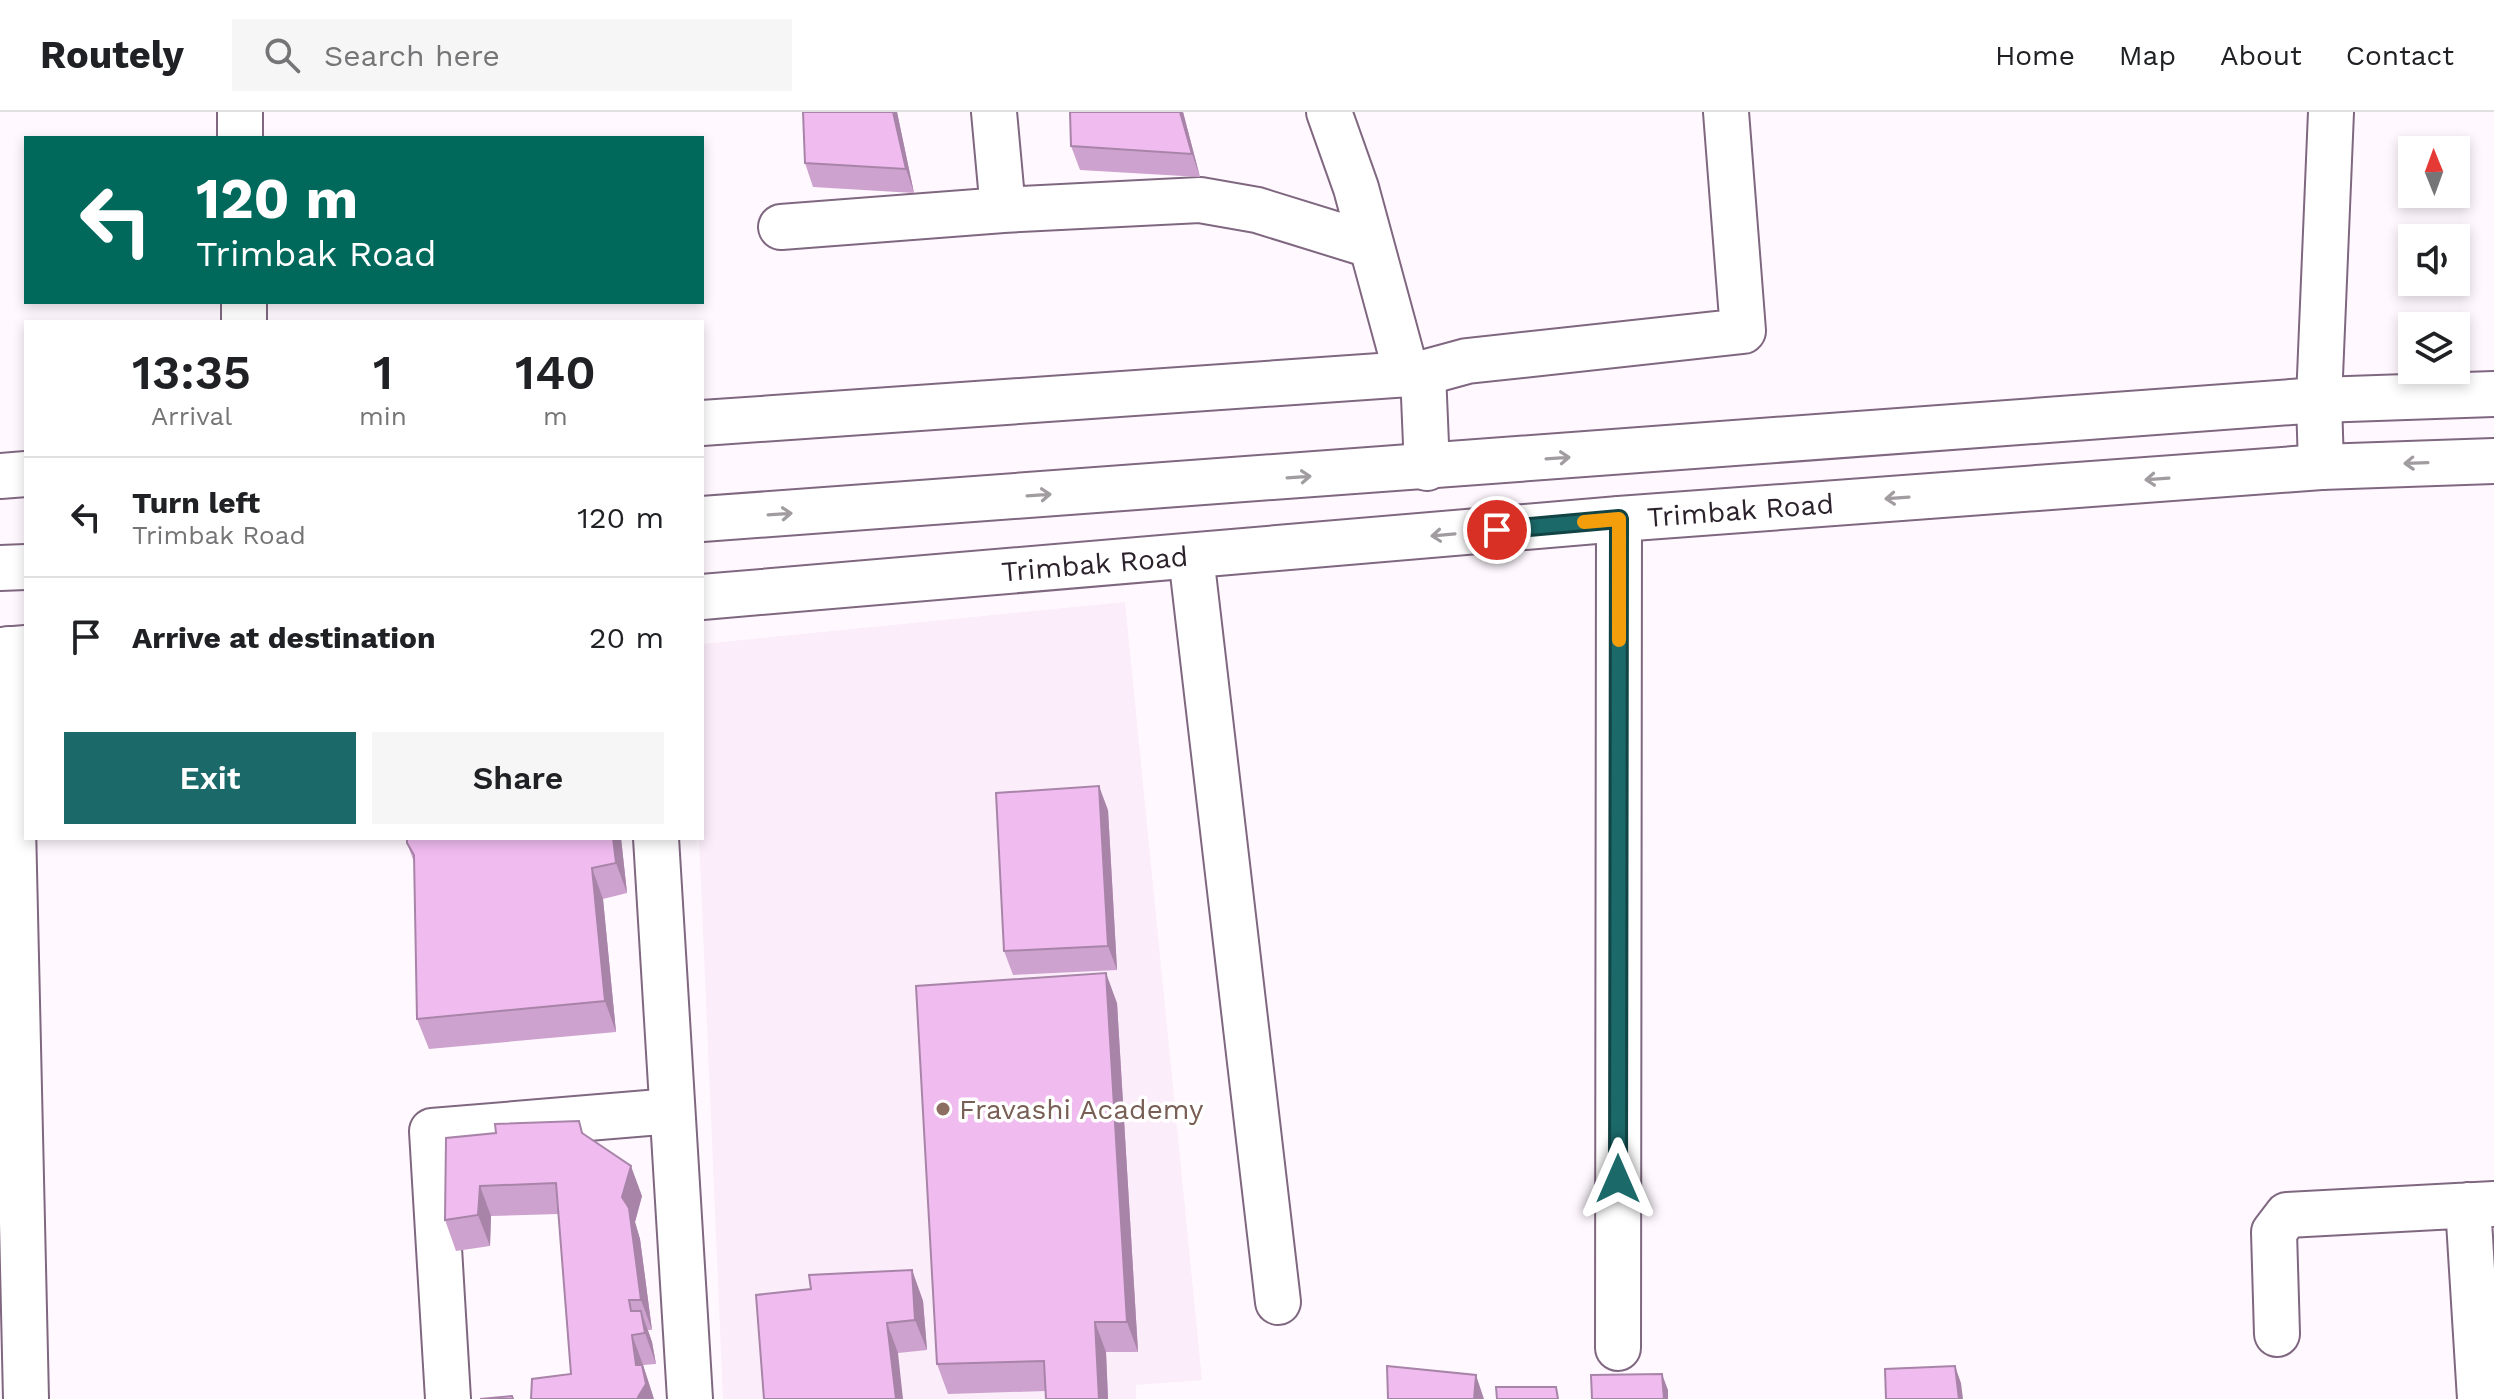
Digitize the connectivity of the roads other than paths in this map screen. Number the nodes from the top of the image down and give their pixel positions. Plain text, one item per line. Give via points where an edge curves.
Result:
1 (240, 112) edge
2 (994, 112) edge
3 (1329, 112) edge
4 (1726, 112) edge
5 (2331, 112) edge
6 (240, 136) edge
7 (1003, 210) junction
8 (781, 227) dead end
9 (1370, 245) junction
10 (1414, 372) junction
11 (2494, 394) edge
12 (2319, 400) junction
13 (704, 423) edge
14 (1426, 450) junction
15 (2494, 461) edge
16 (2321, 467) junction
17 (24, 474) edge
18 (0, 476) edge
19 (704, 519) edge
20 (1619, 519) junction
21 (1191, 556) junction
22 (24, 567) edge
23 (0, 568) edge
24 (704, 597) edge
25 (12, 649) edge
26 (656, 840) edge
27 (672, 1111) junction
28 (2481, 1205) edge
29 (1278, 1302) dead end
30 (2277, 1334) dead end
31 (1618, 1348) dead end
32 (26, 1399) edge
33 (448, 1399) edge
34 (690, 1399) edge
35 (2480, 1399) edge

1 - 6 main road
2 - 7 main road
3 - 9 main road
4 - 10 main road via 1743,331 1467,361
5 - 12 main road
7 - 8 main road
7 - 9 main road via 1200,200 1257,210
9 - 10 main road
10 - 13 main road
10 - 14 main road
11 - 12 main road
14 -> 12 main road
12 - 16 main road
19 -> 14 main road
15 -> 16 main road, Trimbak Road
16 -> 20 main road, Trimbak Road
17 - 18 main road
20 -> 21 main road, Trimbak Road
20 - 31 main road
21 - 24 main road, Trimbak Road
21 - 29 main road
22 - 23 main road
25 - 32 main road
26 - 27 main road
27 - 33 main road via 432,1131
27 - 34 main road
28 - 30 main road via 2287,1215 2274,1232
28 - 35 main road

